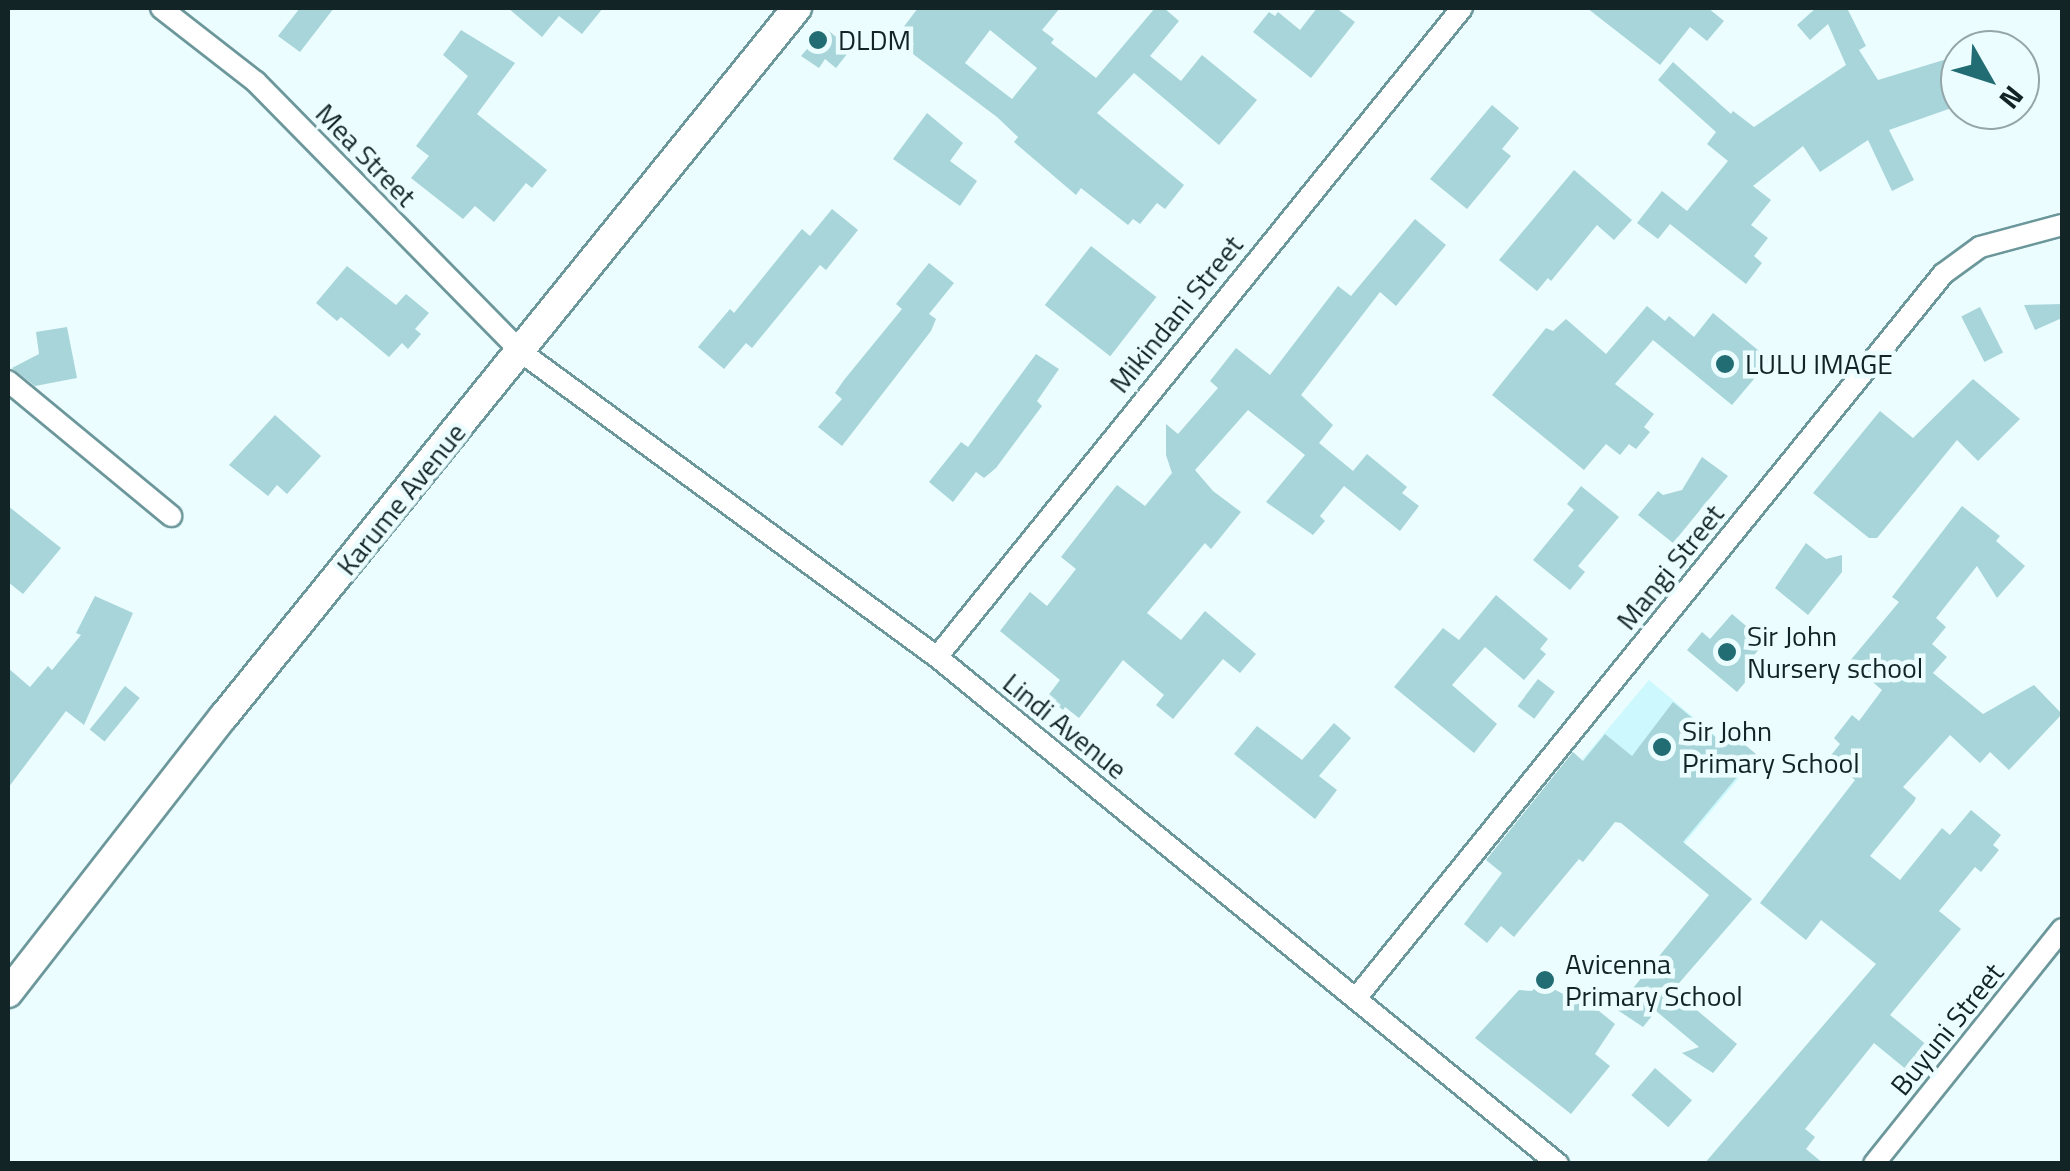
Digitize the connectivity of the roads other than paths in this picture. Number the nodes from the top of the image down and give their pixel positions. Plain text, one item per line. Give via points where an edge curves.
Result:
1 (161, 8) edge
2 (797, 8) edge
3 (1462, 8) edge
4 (2062, 225) edge
5 (521, 352) junction
6 (8, 381) edge
7 (172, 516) dead end
8 (937, 658) junction
9 (2062, 929) edge
10 (13, 976) edge
11 (1356, 997) junction
12 (1558, 1164) edge
13 (1874, 1164) edge

1 - 5 street, Mea Street via 256,82
2 - 5 main road, Karume Avenue
3 - 8 street, Mikindani Street
4 - 11 street, Mangi Street via 1980,247 1943,274
5 - 8 street, Lindi Avenue
5 - 10 main road, Karume Avenue
6 - 7 street
8 - 11 street, Lindi Avenue
9 - 13 street, Buyuni Street
11 - 12 street, Lindi Avenue

